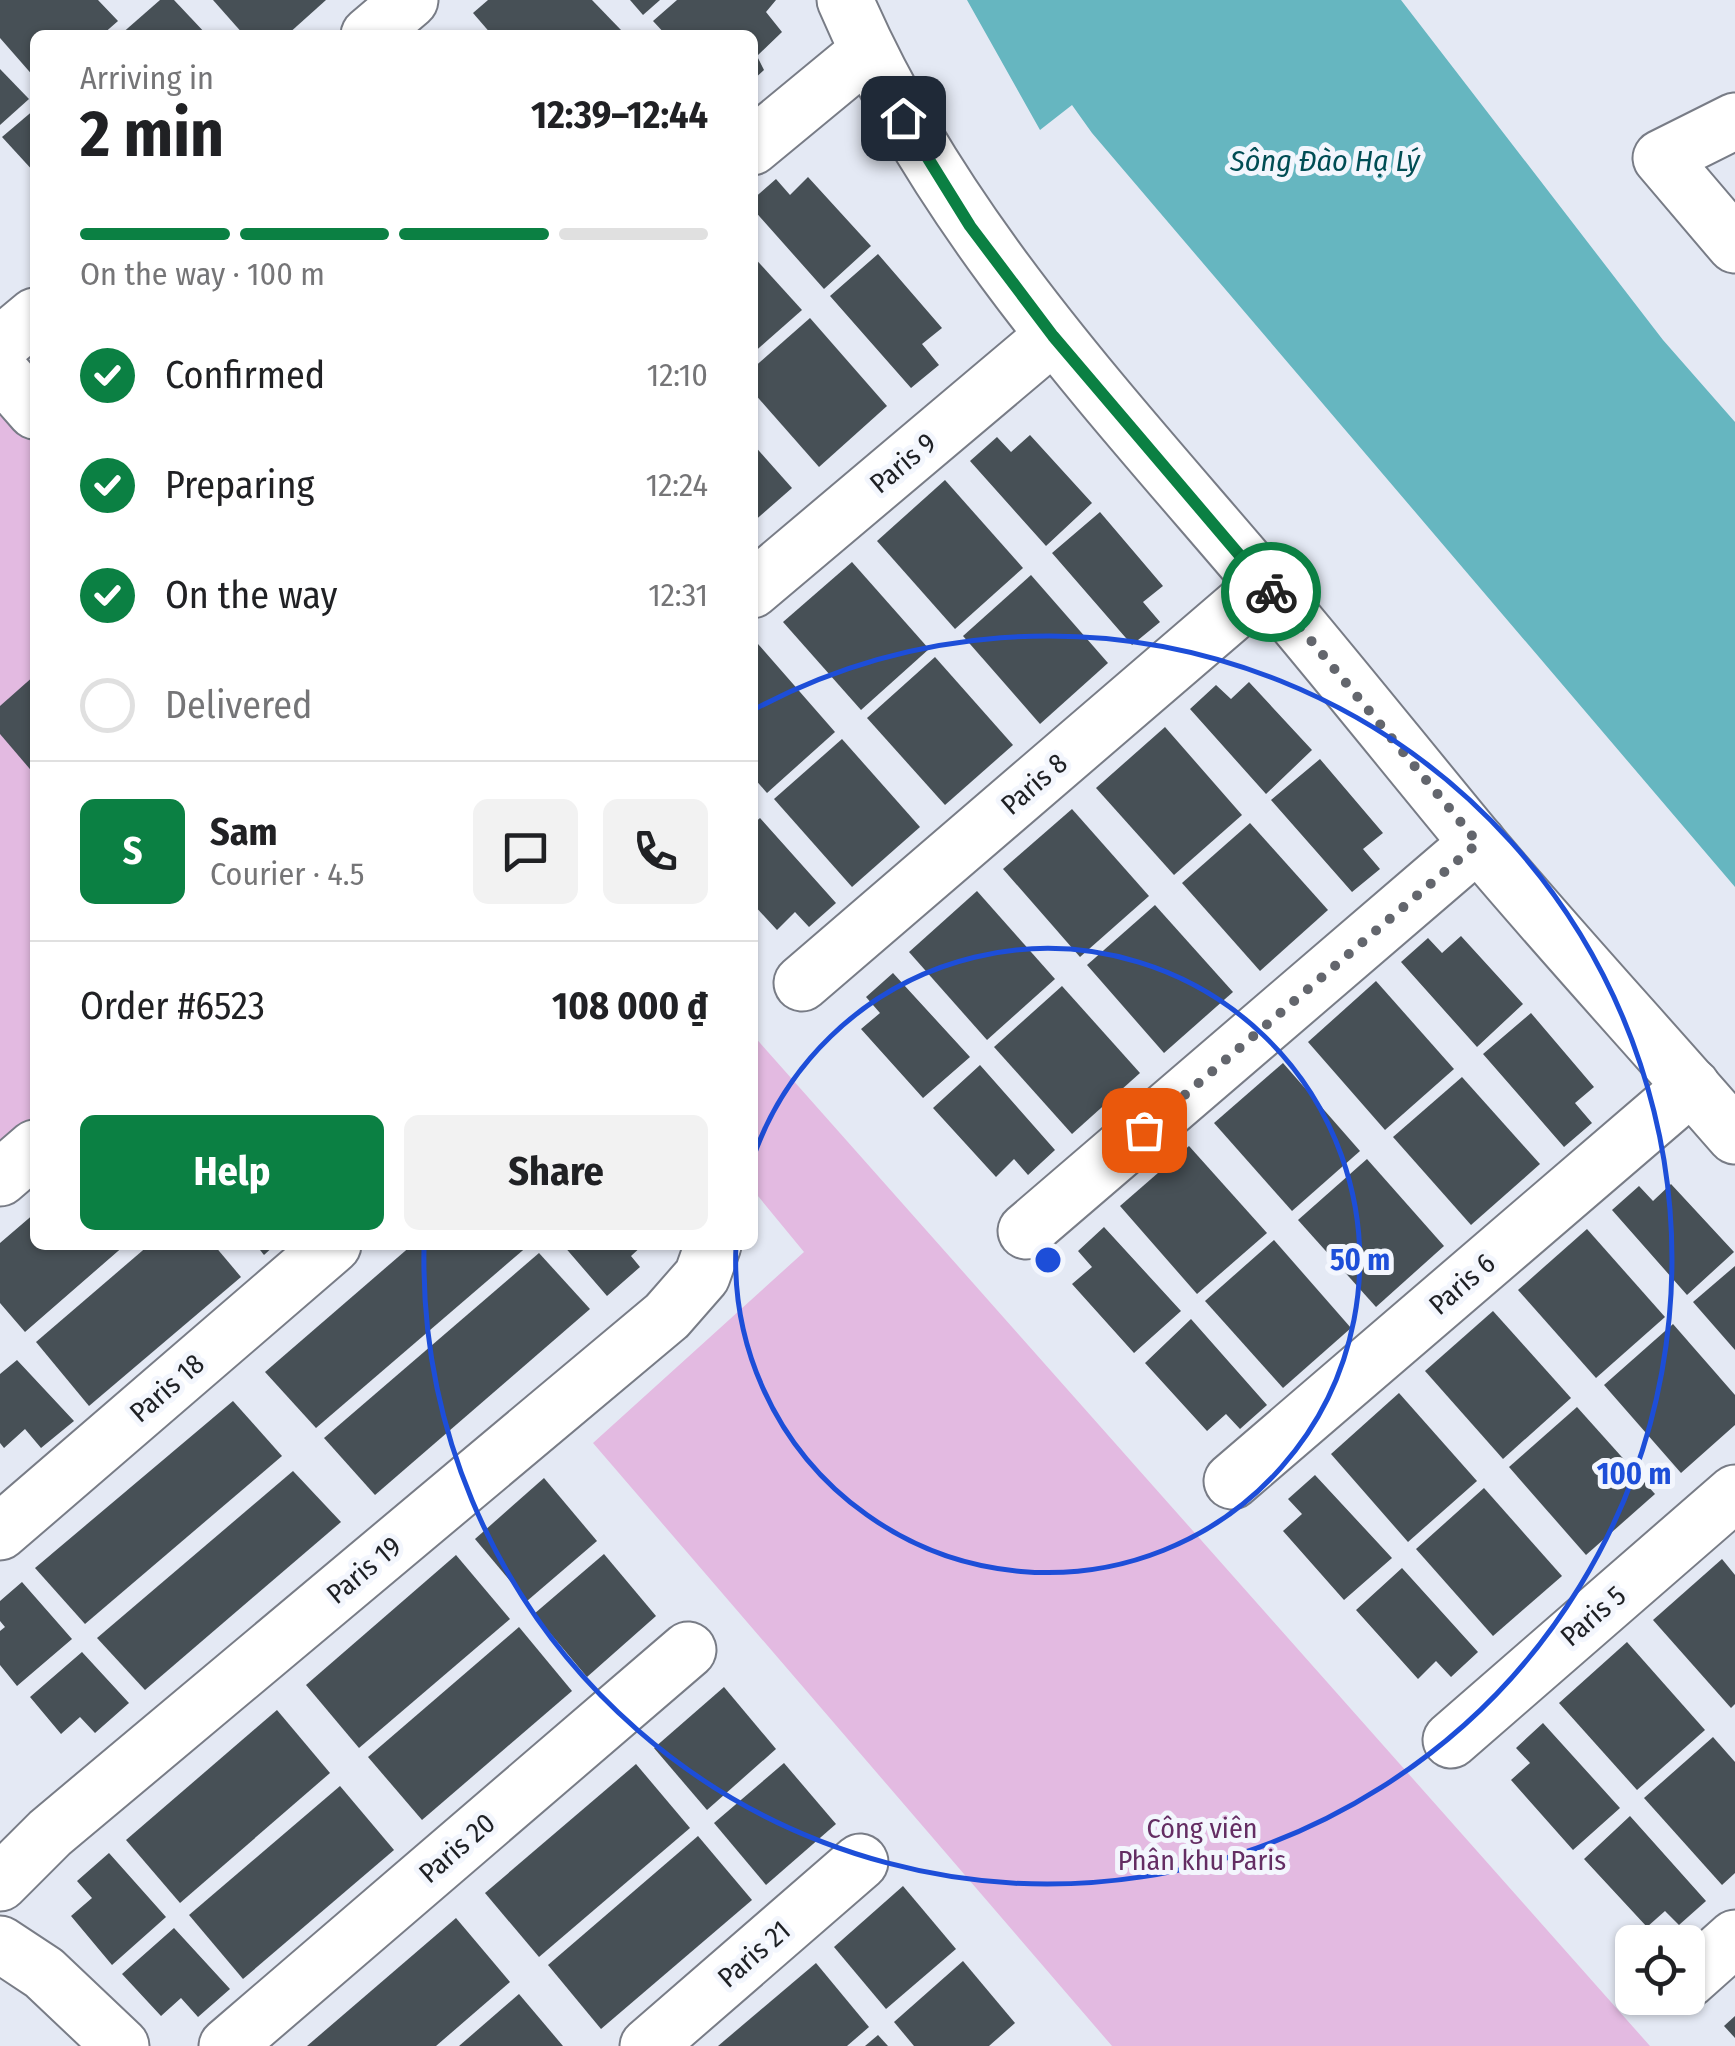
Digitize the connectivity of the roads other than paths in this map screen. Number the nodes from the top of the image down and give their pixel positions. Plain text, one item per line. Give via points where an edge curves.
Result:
1 (410, 0) edge
2 (845, 0) edge
3 (374, 30) edge
4 (867, 52) junction
5 (1735, 120) edge
6 (758, 142) edge
7 (1735, 245) edge
8 (30, 320) edge
9 (1053, 336) junction
10 (0, 346) edge
11 (0, 371) edge
12 (30, 406) edge
13 (758, 585) edge
14 (1265, 586) junction
15 (1478, 843) junction
16 (802, 982) dead end
17 (1692, 1086) junction
18 (1735, 1136) edge
19 (30, 1152) edge
20 (0, 1178) edge
21 (1026, 1230) dead end
22 (327, 1250) edge
23 (711, 1250) edge
24 (1232, 1481) dead end
25 (1735, 1493) edge
26 (0, 1532) edge
27 (688, 1650) dead end
28 (1451, 1740) dead end
29 (860, 1862) dead end
30 (0, 1884) edge
31 (1735, 1938) edge
32 (0, 1944) edge
33 (1705, 1965) edge
34 (120, 2046) edge
35 (228, 2046) edge
36 (648, 2046) edge

1 - 3 street
2 - 4 street
4 - 6 street
4 - 9 street via 970,226
5 - 7 street via 1660,158
8 - 10 street
9 - 13 street, Paris 9
9 - 14 street
11 - 12 street
14 - 15 street
14 - 16 street, Paris 8
15 - 17 street
15 - 21 street
17 - 18 street
17 - 24 street, Paris 6
19 - 20 street
22 - 26 street, Paris 18
23 - 30 street, Paris 19 via 702,1276 666,1316 50,1833
25 - 28 street, Paris 5
27 - 35 street, Paris 20
29 - 36 street, Paris 21
31 - 33 street
32 - 34 street via 44,1972

